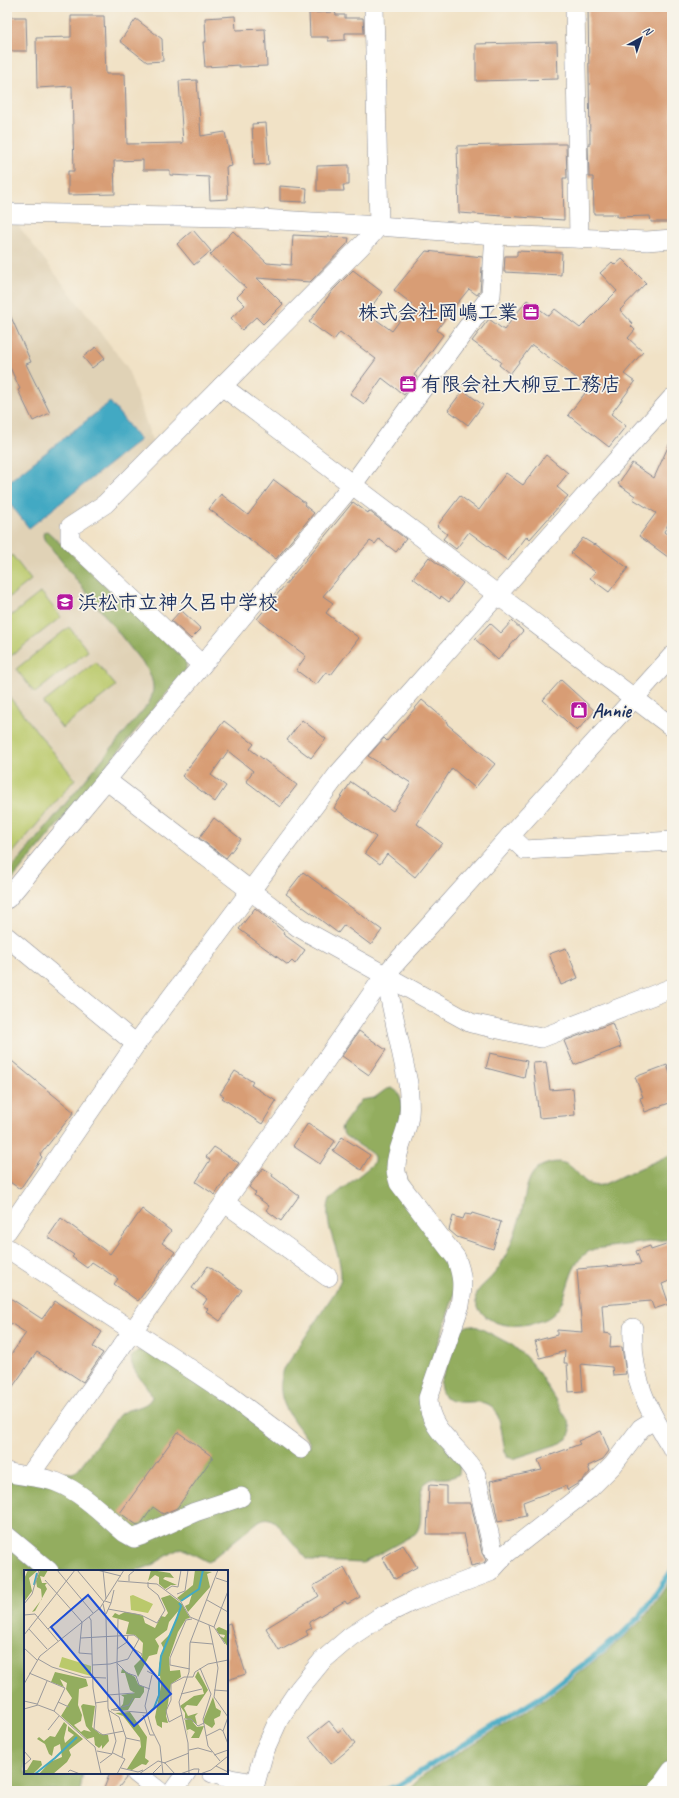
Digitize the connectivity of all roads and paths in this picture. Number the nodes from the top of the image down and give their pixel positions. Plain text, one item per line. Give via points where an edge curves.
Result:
1 (374, 7) edge
2 (575, 7) edge
3 (7, 213) edge
4 (379, 226) junction
5 (496, 235) junction
6 (579, 238) junction
7 (672, 239) edge
8 (222, 386) junction
9 (672, 398) edge
10 (352, 484) junction
11 (497, 594) junction
12 (672, 656) edge
13 (202, 665) junction
14 (634, 698) junction
15 (672, 727) edge
16 (106, 780) junction
17 (510, 836) junction
18 (672, 841) edge
19 (250, 891) junction
20 (7, 899) edge
21 (7, 937) edge
22 (385, 975) junction
23 (672, 988) edge
24 (136, 1044) junction
25 (225, 1203) junction
26 (7, 1231) edge
27 (7, 1248) edge
28 (328, 1277) dead end
29 (633, 1328) dead end
30 (133, 1331) junction
31 (654, 1420) junction
32 (672, 1448) edge
33 (301, 1449) dead end
34 (7, 1472) edge
35 (29, 1476) junction
36 (241, 1497) dead end
37 (7, 1536) edge
38 (502, 1558) junction
39 (48, 1570) edge
40 (672, 1770) edge
41 (137, 1774) edge
42 (185, 1774) edge
43 (215, 1774) edge
44 (254, 1787) edge
45 (159, 1791) edge
46 (173, 1791) edge
47 (657, 1791) edge

1 - 4 street
2 - 6 street
3 - 4 street via 222,217
4 - 5 street
4 - 8 street
5 - 6 street
5 - 10 street via 491,295
6 - 7 street via 647,241
8 - 10 street
8 - 13 street via 105,504 70,527 70,540
9 - 11 street
10 - 11 street
10 - 13 street
11 - 14 street
11 - 19 street via 356,753
12 - 14 street
13 - 16 street
14 - 15 street
14 - 17 street
16 - 19 street
16 - 20 street
17 - 18 street via 525,850
17 - 22 street
19 - 22 street via 298,927
19 - 24 street
21 - 24 street
22 - 23 street via 471,1023 541,1038
22 - 25 street
22 - 38 street via 410,1101 405,1136 398,1153 396,1168 399,1183 456,1258 463,1289 460,1305 428,1398 428,1410 433,1421 476,1475 493,1551
24 - 26 street
25 - 28 street
25 - 30 street
27 - 30 street
29 - 31 street via 632,1347 638,1383
30 - 33 street via 221,1389
30 - 35 street
31 - 32 street
31 - 38 street via 641,1428 613,1465 590,1489
34 - 35 street
35 - 36 street via 55,1482 72,1490 134,1538 195,1512
37 - 39 street
38 - 44 street via 490,1572 413,1601 380,1617 350,1637 322,1661 299,1689 279,1720 264,1752
40 - 47 street
41 - 45 street
42 - 46 street
43 - 44 street

